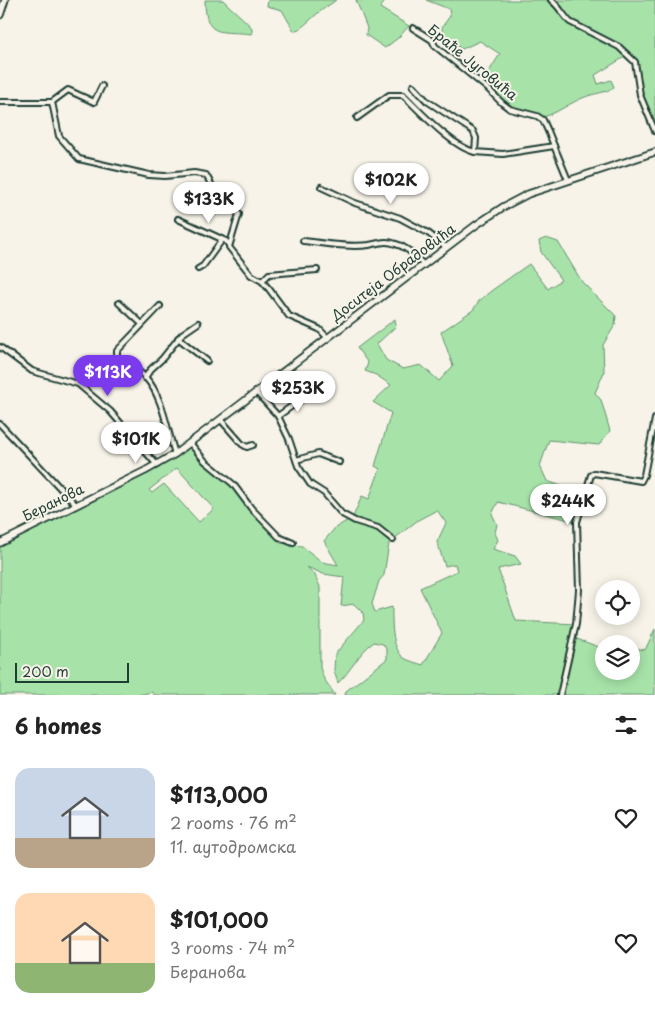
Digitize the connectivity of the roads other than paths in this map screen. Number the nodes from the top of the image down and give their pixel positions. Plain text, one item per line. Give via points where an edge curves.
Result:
1 (6, 0) edge
2 (551, 0) edge
3 (0, 14) edge
4 (413, 28) dead end
5 (102, 86) dead end
6 (413, 86) dead end
7 (0, 102) edge
8 (52, 102) junction
9 (357, 118) dead end
10 (655, 130) edge
11 (554, 146) junction
12 (475, 152) junction
13 (655, 152) edge
14 (568, 180) junction
15 (321, 187) dead end
16 (178, 219) dead end
17 (222, 240) junction
18 (303, 241) dead end
19 (228, 244) junction
20 (446, 247) junction
21 (424, 264) junction
22 (198, 269) dead end
23 (317, 270) dead end
24 (262, 281) junction
25 (119, 303) dead end
26 (160, 306) dead end
27 (198, 323) dead end
28 (142, 324) junction
29 (178, 338) junction
30 (328, 338) junction
31 (0, 347) edge
32 (207, 361) dead end
33 (145, 378) junction
34 (257, 392) junction
35 (306, 396) dead end
36 (278, 416) junction
37 (655, 419) edge
38 (221, 420) junction
39 (0, 424) edge
40 (190, 443) junction
41 (253, 445) dead end
42 (173, 455) junction
43 (296, 460) junction
44 (339, 462) dead end
45 (157, 465) junction
46 (76, 505) junction
47 (393, 540) dead end
48 (0, 543) edge
49 (293, 543) dead end
50 (560, 695) edge

1 - 3 main road
2 - 10 street via 570,22 619,47 635,62 640,95
4 - 11 street, Браће Југовића via 432,40 435,46 510,109 539,118
5 - 8 street via 94,102 68,90
6 - 12 street via 432,104 473,131
7 - 8 street
8 - 19 street via 59,136 79,159 149,175 206,174 216,193 239,214
9 - 12 street via 390,95 403,95 448,137
11 - 12 street via 503,154
11 - 14 street, Браће Југовића
13 - 14 main road, Доситеја Обрадовића
14 - 20 main road, Доситеја Обрадовића via 512,202
15 - 20 street via 400,218
16 - 17 street
17 - 19 street
17 - 22 street
18 - 21 street via 338,245 396,244 406,248
19 - 24 street via 251,275
20 - 21 main road, Доситеја Обрадовића
21 - 30 main road, Доситеја Обрадовића
23 - 24 street via 269,274
24 - 30 street via 289,316 319,329
25 - 28 street
26 - 28 street
27 - 29 street
28 - 33 street via 116,354
29 - 32 street
29 - 33 street
30 - 34 main road, Доситеја Обрадовића
31 - 45 street via 32,371 78,384 110,411
33 - 42 street via 155,392
34 - 36 street
34 - 38 main road, Доситеја Обрадовића
35 - 36 street
36 - 43 street
37 - 50 street via 641,481 590,475 577,522 577,615
38 - 40 main road, Доситеја Обрадовића
38 - 41 street via 242,444 247,447
39 - 46 street
40 - 42 main road, Доситеја Обрадовића
40 - 49 street via 205,461 233,484 279,537
42 - 45 main road, Беранова
43 - 44 street via 318,454
43 - 47 street via 310,484 324,493 342,514 378,528
45 - 46 main road, Беранова
46 - 48 main road, Беранова

